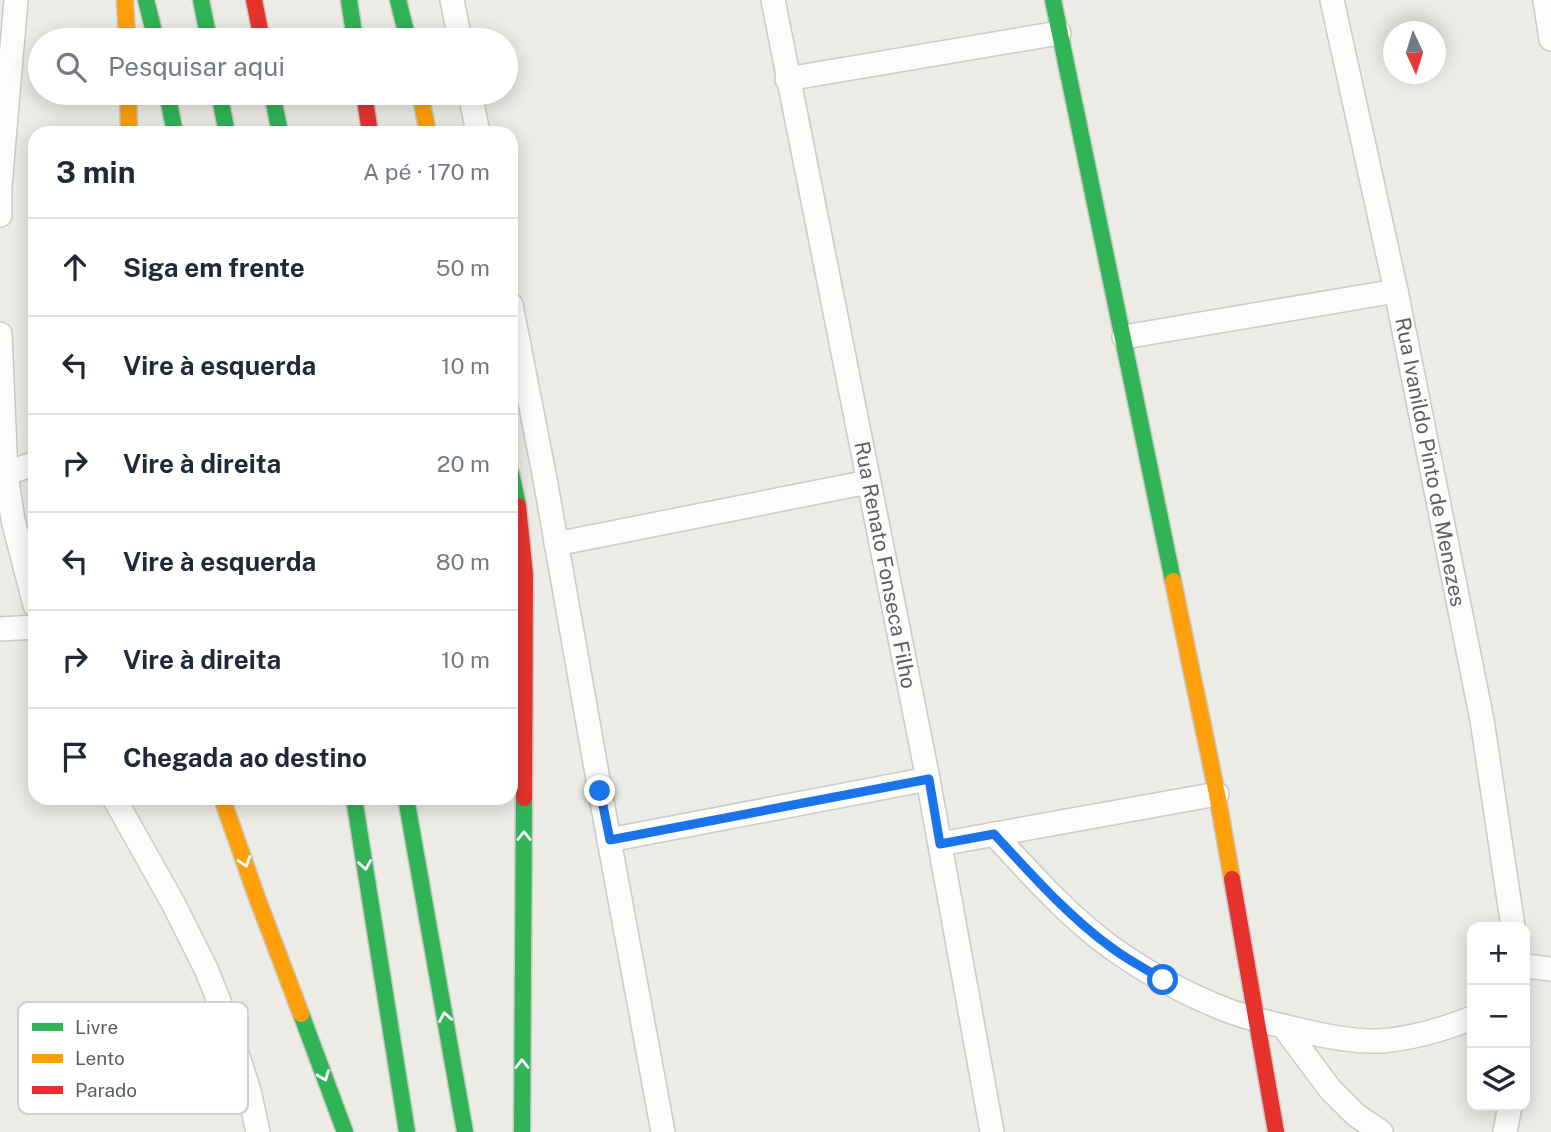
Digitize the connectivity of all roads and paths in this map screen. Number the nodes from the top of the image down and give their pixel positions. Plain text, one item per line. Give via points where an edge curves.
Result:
1 (16, 0) edge
2 (125, 0) edge
3 (146, 0) edge
4 (201, 0) edge
5 (254, 0) edge
6 (349, 0) edge
7 (398, 0) edge
8 (452, 0) edge
9 (773, 0) edge
10 (1054, 0) edge
11 (1332, 0) edge
12 (1545, 0) edge
13 (126, 28) edge
14 (153, 28) edge
15 (207, 28) edge
16 (260, 28) edge
17 (353, 28) edge
18 (405, 28) edge
19 (458, 28) edge
20 (1059, 33) junction
21 (1551, 38) edge
22 (787, 79) junction
23 (128, 105) edge
24 (169, 105) edge
25 (221, 105) edge
26 (274, 105) edge
27 (366, 105) edge
28 (422, 105) edge
29 (472, 105) edge
30 (129, 126) edge
31 (174, 126) edge
32 (226, 126) edge
33 (278, 126) edge
34 (369, 126) edge
35 (427, 126) edge
36 (477, 126) edge
37 (0, 215) edge
38 (1396, 291) junction
39 (0, 334) edge
40 (1124, 337) junction
41 (518, 341) edge
42 (28, 466) edge
43 (6, 474) junction
44 (868, 482) junction
45 (548, 496) junction
46 (518, 506) edge
47 (518, 530) edge
48 (556, 544) junction
49 (28, 578) edge
50 (28, 627) edge
51 (0, 629) edge
52 (929, 779) junction
53 (1217, 794) junction
54 (118, 805) edge
55 (224, 805) edge
56 (355, 805) edge
57 (407, 805) edge
58 (994, 834) junction
59 (610, 840) junction
60 (940, 844) junction
61 (1512, 922) edge
62 (1530, 967) edge
63 (1551, 969) edge
64 (219, 1002) edge
65 (1257, 1020) junction
66 (1467, 1020) edge
67 (1283, 1026) junction
68 (248, 1091) edge
69 (1509, 1111) edge
70 (258, 1132) edge
71 (345, 1132) edge
72 (407, 1132) edge
73 (465, 1132) edge
74 (522, 1132) edge
75 (663, 1132) edge
76 (992, 1132) edge
77 (1276, 1132) edge
78 (1381, 1132) edge
79 (1505, 1132) edge

1 - 37 street
2 - 13 main road
3 - 14 main road
4 - 15 main road
5 - 16 main road
6 - 17 main road
7 - 18 main road
8 - 19 street
9 - 22 street, Rua Renato Fonseca Filho
10 - 20 main road
11 - 38 street, Rua Ivanildo Pinto de Menezes
12 - 21 street
20 - 22 street
20 - 40 main road
22 - 44 street, Rua Renato Fonseca Filho
23 - 30 main road
24 - 31 main road
25 - 32 main road
26 - 33 main road
27 - 34 main road
28 - 35 main road
29 - 36 street
38 - 40 street
38 - 61 street, Rua Ivanildo Pinto de Menezes via 1482,720
39 - 43 street
40 - 53 main road
41 - 45 street
42 - 43 street
43 - 49 street
44 - 48 street
44 - 52 street, Rua Renato Fonseca Filho
45 - 46 street
45 - 48 street
74 -> 47 main road via 525,601
48 - 59 street
50 - 51 street
52 - 59 street
52 - 60 street, Rua Renato Fonseca Filho
53 - 58 street
53 - 65 main road
54 - 64 street via 173,903
55 -> 71 main road
56 -> 72 main road
73 -> 57 main road
58 - 60 street
58 - 65 street via 1056,899 1112,948 1163,980
59 - 75 street
60 - 76 street, Rua Renato Fonseca Filho
62 - 63 street
65 - 67 street
65 - 77 main road
66 - 67 street via 1381,1041 1317,1035
67 - 78 street via 1331,1089
68 - 70 street
69 - 79 street

